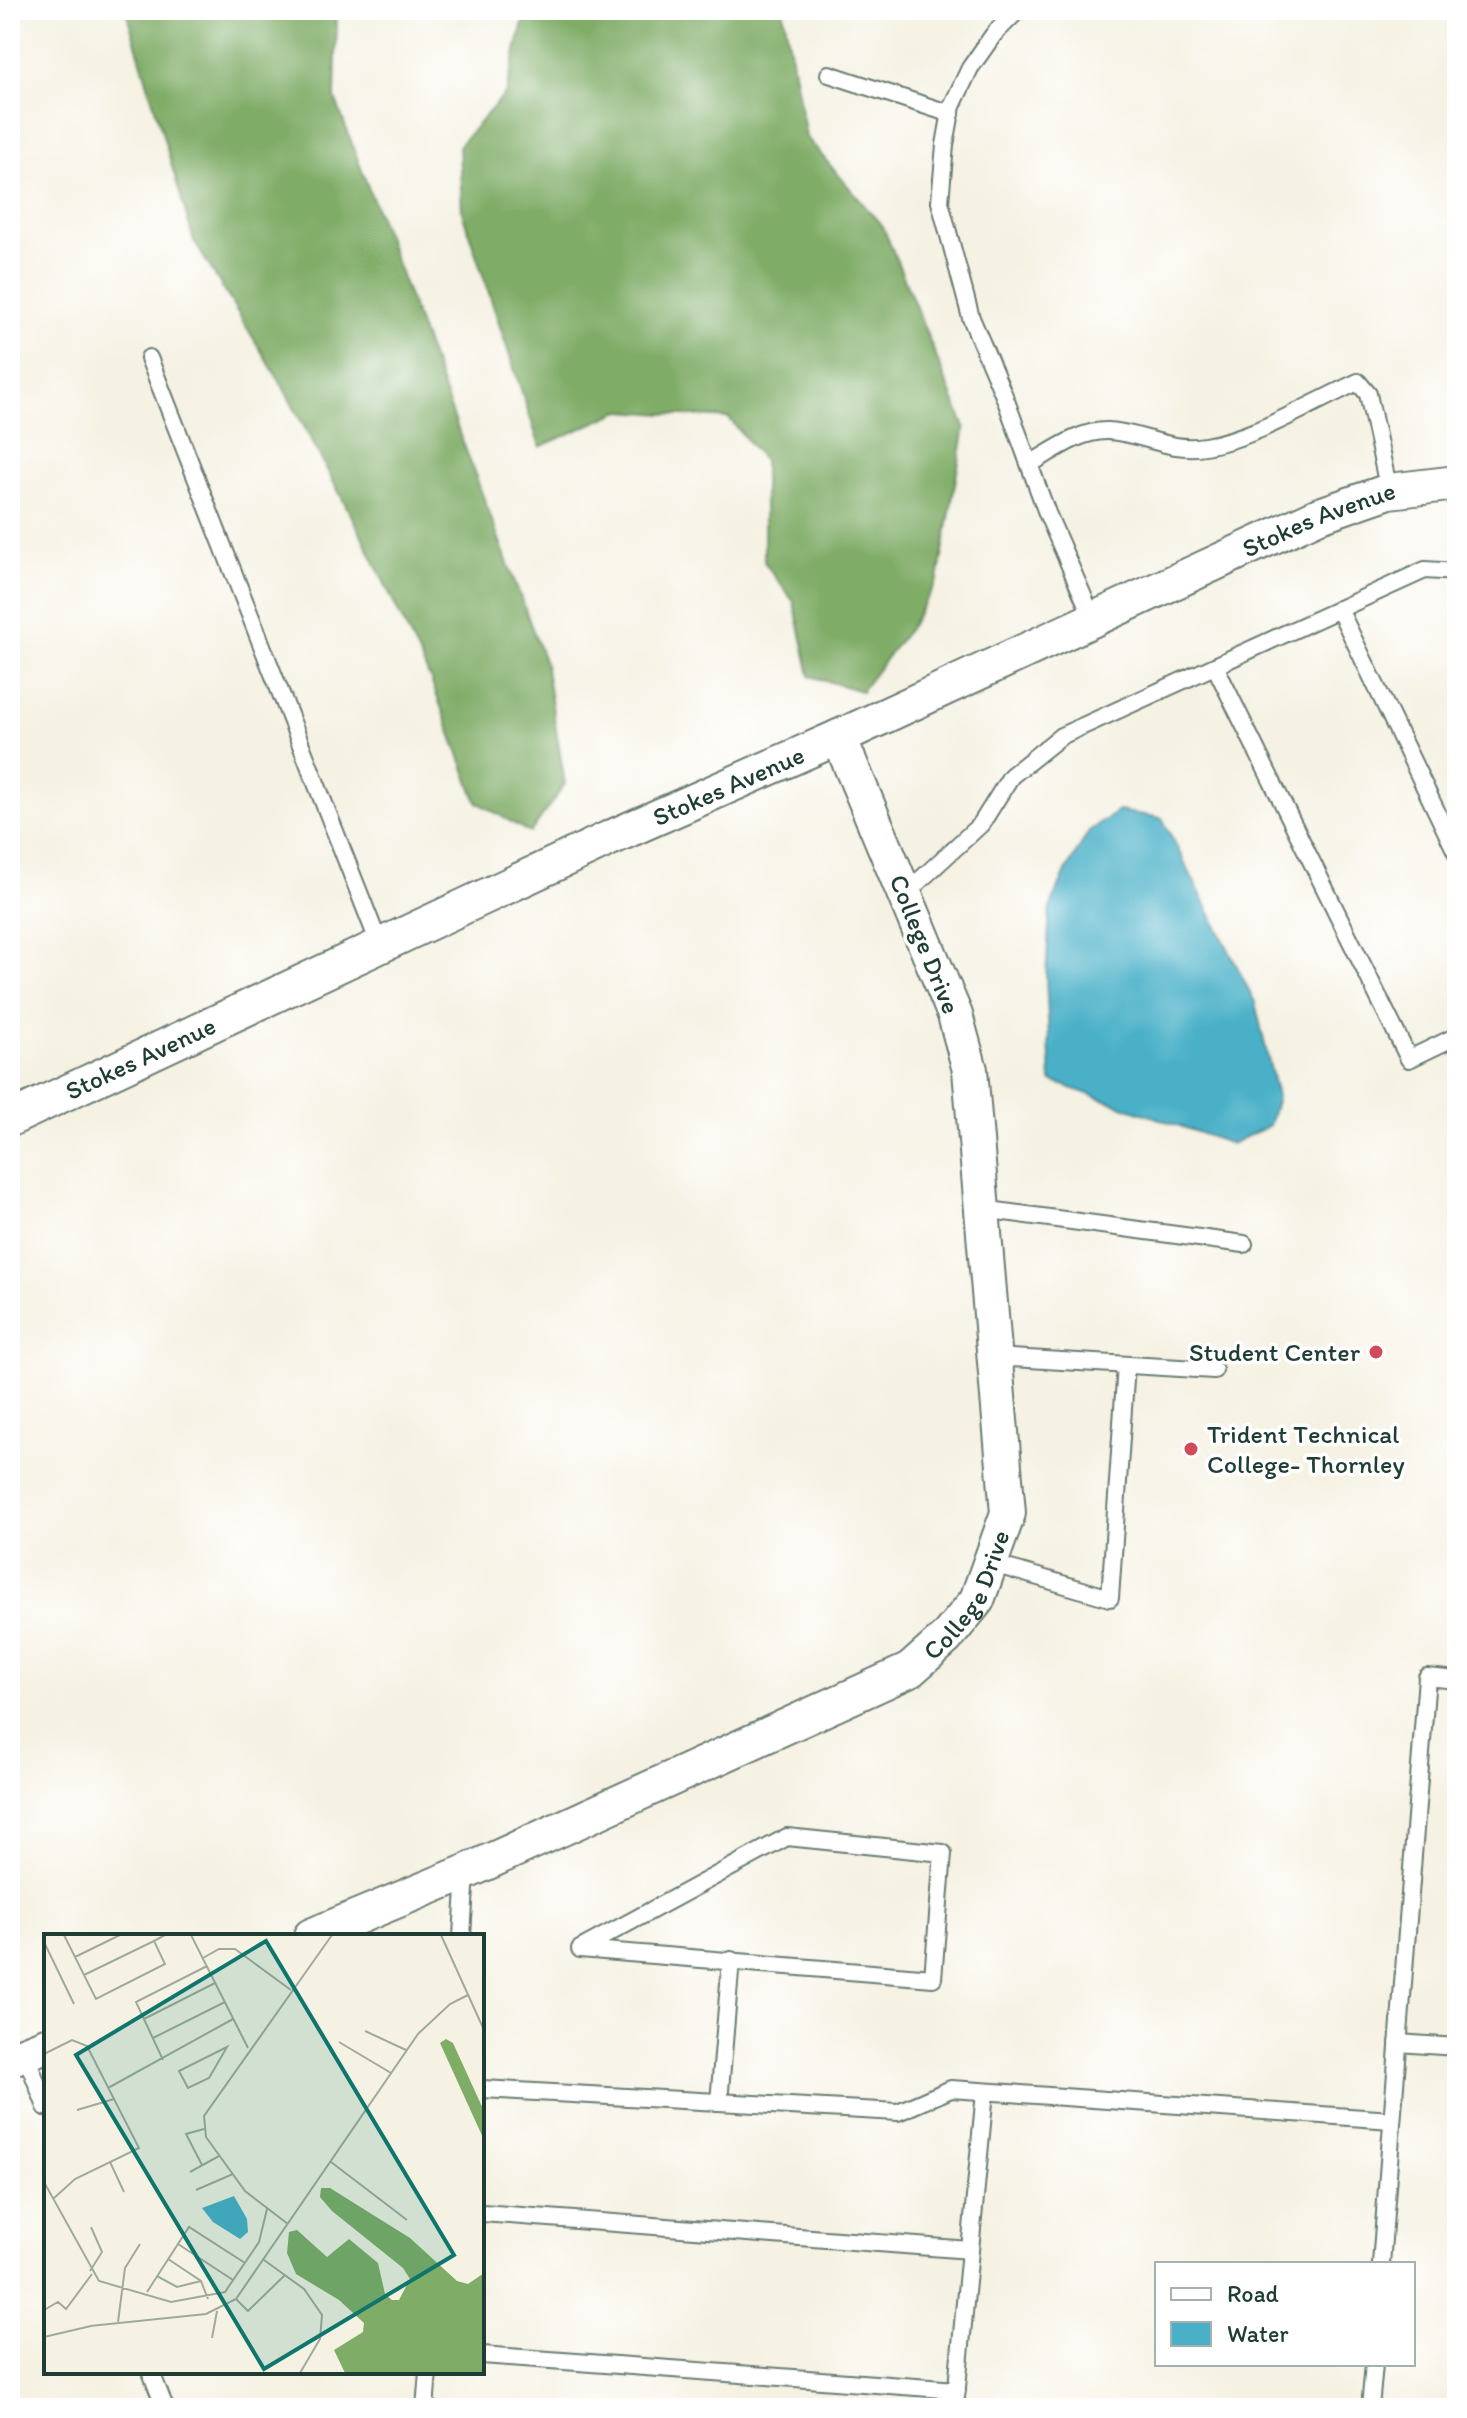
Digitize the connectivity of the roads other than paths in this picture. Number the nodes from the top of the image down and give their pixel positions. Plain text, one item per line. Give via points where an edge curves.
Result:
1 (1018, 10) edge
2 (829, 74) dead end
3 (951, 114) junction
4 (149, 358) dead end
5 (1030, 464) junction
6 (1457, 483) edge
7 (1389, 491) junction
8 (1457, 572) edge
9 (1339, 609) junction
10 (1093, 619) junction
11 (1215, 666) junction
12 (839, 737) junction
13 (1457, 854) edge
14 (905, 894) junction
15 (380, 946) junction
16 (1457, 1036) edge
17 (10, 1119) edge
18 (982, 1209) junction
19 (1244, 1244) dead end
20 (995, 1357) junction
21 (1126, 1365) junction
22 (1214, 1370) dead end
23 (990, 1563) junction
24 (1457, 1680) edge
25 (466, 1872) junction
26 (316, 1934) edge
27 (462, 1934) edge
28 (731, 1960) junction
29 (1398, 2043) junction
30 (1457, 2047) edge
31 (27, 2052) edge
32 (484, 2089) edge
33 (985, 2092) junction
34 (44, 2101) edge
35 (719, 2102) junction
36 (1392, 2120) junction
37 (484, 2213) edge
38 (970, 2250) junction
39 (1381, 2262) edge
40 (484, 2355) edge
41 (1374, 2366) edge
42 (152, 2374) edge
43 (428, 2374) edge
44 (957, 2390) junction
45 (165, 2408) edge
46 (425, 2408) edge
47 (955, 2408) edge
48 (1370, 2408) edge

1 - 3 lane via 970,68
2 - 3 lane
3 - 5 lane via 940,202 971,318
4 - 15 lane
5 - 7 lane via 1082,435 1107,431 1175,448 1205,446 1245,435 1358,382 1368,394
5 - 10 lane
6 - 7 street, Stokes Avenue
7 - 10 street, Stokes Avenue via 1317,516
8 - 9 lane via 1425,570
9 - 11 lane
9 - 13 lane
10 - 12 street, Stokes Avenue
11 - 14 lane via 1061,736 1011,776 981,824
11 - 16 lane via 1409,1059
12 - 14 street, College Drive
12 - 15 street, Stokes Avenue
14 - 18 street, College Drive via 955,1015 970,1070
15 - 17 street, Stokes Avenue
18 - 19 lane
18 - 20 street, College Drive
20 - 21 lane
20 - 23 street, College Drive via 1008,1513
21 - 22 lane
21 - 23 lane via 1110,1598
23 - 25 street, College Drive via 977,1600 910,1670
24 - 29 lane via 1427,1677
25 - 26 street, College Drive
25 - 27 lane
28 - 28 lane via 580,1949 787,1837 943,1853 933,1978
28 - 35 lane
29 - 30 lane
29 - 36 lane
31 - 34 lane
32 - 35 lane
33 - 35 lane via 951,2089 898,2112
33 - 36 lane
33 - 38 lane
36 - 39 lane
37 - 38 lane
38 - 44 lane
40 - 44 lane
41 - 48 lane
42 - 45 lane
43 - 46 lane
44 - 47 lane

